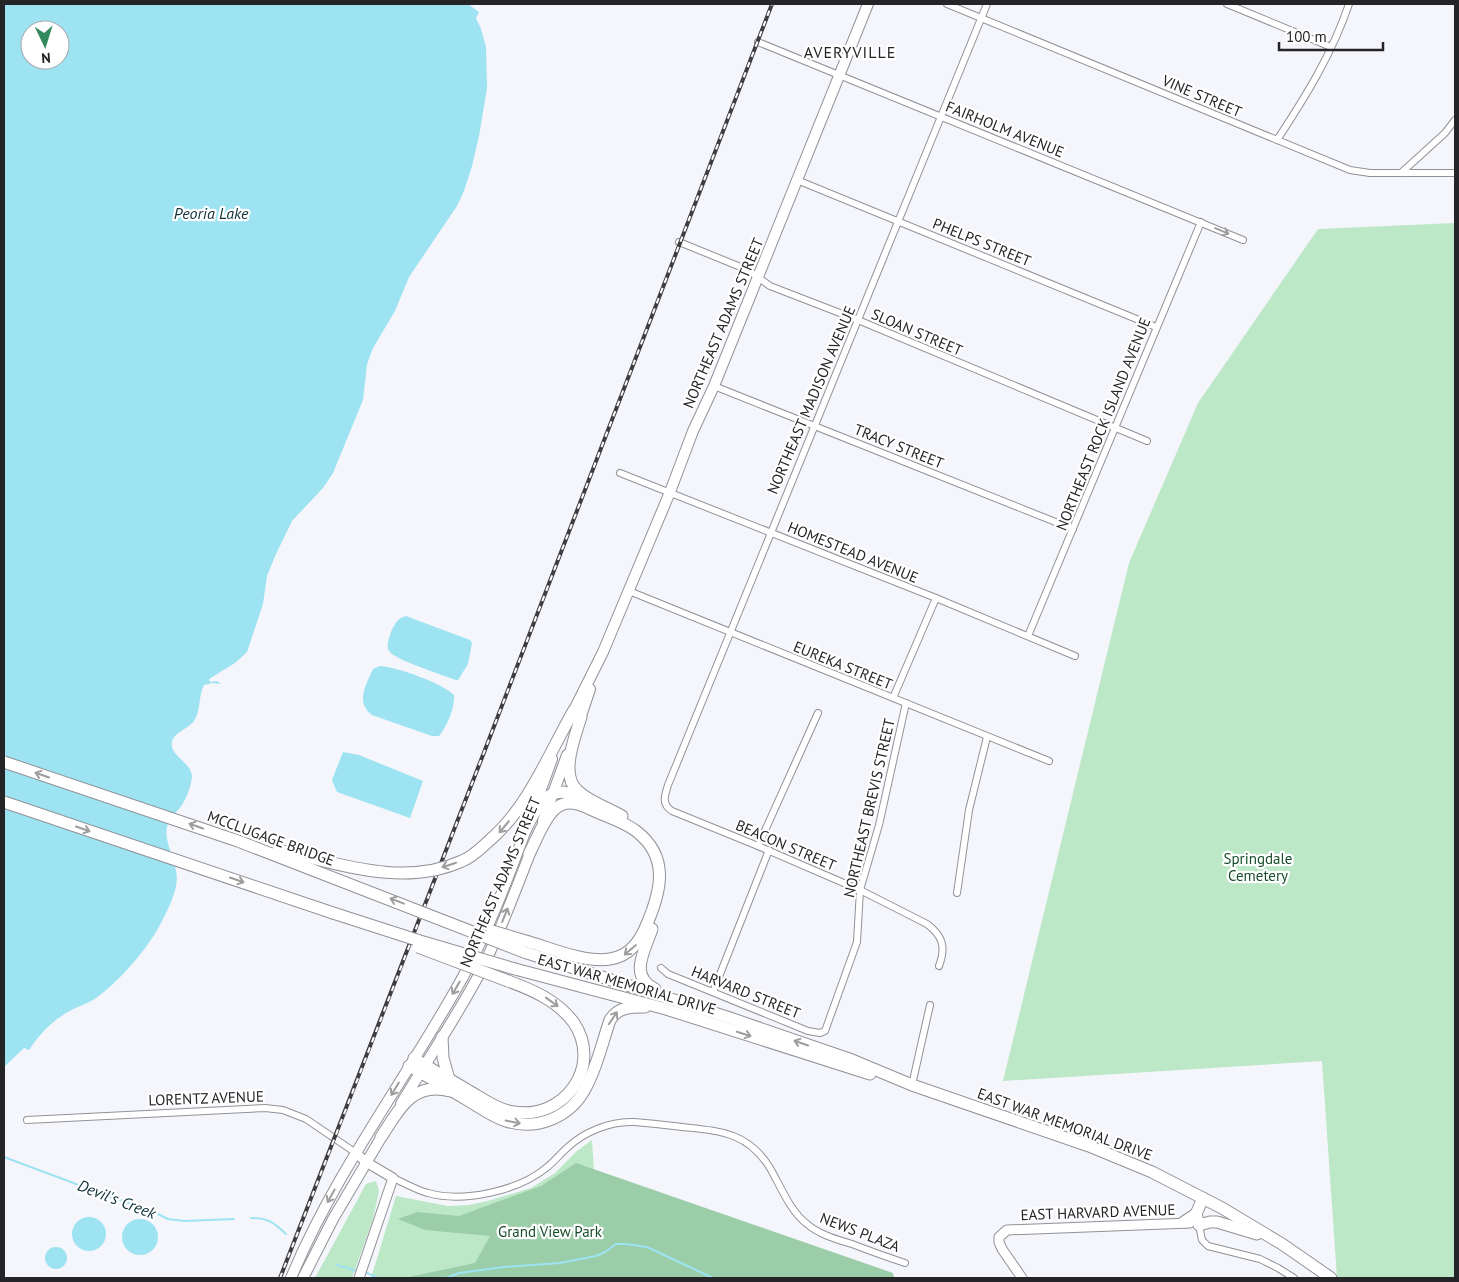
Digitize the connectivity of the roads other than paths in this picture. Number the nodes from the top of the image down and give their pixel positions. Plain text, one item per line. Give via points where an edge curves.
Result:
1 (868, 4) edge
2 (947, 4) edge
3 (987, 4) edge
4 (1227, 4) edge
5 (1349, 4) edge
6 (981, 18) junction
7 (758, 42) dead end
8 (1332, 47) junction
9 (840, 74) junction
10 (941, 116) junction
11 (1455, 120) edge
12 (1277, 140) junction
13 (1402, 173) junction
14 (1455, 173) edge
15 (797, 180) junction
16 (898, 221) junction
17 (1201, 222) junction
18 (1243, 240) dead end
19 (680, 242) dead end
20 (758, 277) junction
21 (858, 320) junction
22 (1156, 327) junction
23 (714, 386) junction
24 (814, 425) junction
25 (1115, 428) junction
26 (1148, 442) dead end
27 (620, 473) dead end
28 (670, 492) junction
29 (1073, 529) junction
30 (770, 532) junction
31 (629, 591) junction
32 (936, 598) junction
33 (729, 632) junction
34 (1028, 636) junction
35 (1075, 656) dead end
36 (894, 698) junction
37 (906, 703) junction
38 (818, 713) dead end
39 (577, 714) junction
40 (988, 737) junction
41 (1049, 761) dead end
42 (4, 762) edge
43 (553, 794) junction
44 (4, 802) edge
45 (666, 807) joint
46 (626, 818) junction
47 (525, 831) junction
48 (238, 840) junction
49 (758, 846) junction
50 (769, 850) junction
51 (529, 854) junction
52 (860, 890) junction
53 (956, 893) dead end
54 (333, 913) junction
55 (526, 947) junction
56 (940, 966) dead end
57 (661, 968) dead end
58 (713, 992) junction
59 (930, 1005) dead end
60 (698, 1013) junction
61 (824, 1032) joint
62 (442, 1037) junction
63 (412, 1062) junction
64 (423, 1069) junction
65 (449, 1079) junction
66 (912, 1085) junction
67 (464, 1098) junction
68 (28, 1120) dead end
69 (641, 1122) joint
70 (381, 1136) junction
71 (356, 1153) junction
72 (366, 1162) junction
73 (394, 1178) junction
74 (1203, 1198) junction
75 (1198, 1220) junction
76 (1184, 1222) joint
77 (1298, 1254) junction
78 (905, 1263) dead end
79 (291, 1278) edge
80 (303, 1278) edge
81 (359, 1278) edge
82 (1022, 1278) edge
83 (1294, 1278) edge
84 (1331, 1278) edge

1 - 9 main road, NORTHEAST ADAMS STREET
2 - 6 street, VINE STREET
3 - 6 street, NORTHEAST MADISON AVENUE
4 - 8 street
5 - 8 street
6 - 10 street, NORTHEAST MADISON AVENUE
6 - 12 street, VINE STREET
7 - 9 street, FAIRHOLM AVENUE
8 - 12 street
9 - 10 street, FAIRHOLM AVENUE
9 - 15 main road, NORTHEAST ADAMS STREET
10 - 16 street, NORTHEAST MADISON AVENUE
10 - 17 street, FAIRHOLM AVENUE
11 - 13 street
12 - 13 street, VINE STREET via 1355,171
13 - 14 street, VINE STREET
15 - 16 street, PHELPS STREET
15 - 20 main road, NORTHEAST ADAMS STREET
16 - 21 street, NORTHEAST MADISON AVENUE
16 - 22 street, PHELPS STREET
17 -> 18 street, FAIRHOLM AVENUE
17 - 22 street, NORTHEAST ROCK ISLAND AVENUE
19 - 20 street, SLOAN STREET
20 - 21 street, SLOAN STREET via 770,286
20 - 23 main road, NORTHEAST ADAMS STREET
21 - 24 street, NORTHEAST MADISON AVENUE
21 - 25 street, SLOAN STREET
22 - 25 street, NORTHEAST ROCK ISLAND AVENUE
23 - 24 street, TRACY STREET
23 - 28 main road, NORTHEAST ADAMS STREET
24 - 29 street, TRACY STREET
24 - 30 street, NORTHEAST MADISON AVENUE
25 - 26 street, SLOAN STREET
25 - 29 street, NORTHEAST ROCK ISLAND AVENUE
27 - 28 street, HOMESTEAD AVENUE
28 - 30 street, HOMESTEAD AVENUE
28 - 31 main road, NORTHEAST ADAMS STREET
29 - 34 street, NORTHEAST ROCK ISLAND AVENUE
30 - 32 street, HOMESTEAD AVENUE
30 - 33 street, NORTHEAST MADISON AVENUE
31 - 33 street, EUREKA STREET
31 - 39 main road, NORTHEAST ADAMS STREET
32 - 34 street, HOMESTEAD AVENUE
32 - 36 street, NORTHEAST BREVIS STREET
33 - 36 street, EUREKA STREET
33 - 45 street, NORTHEAST MADISON AVENUE via 664,796
34 - 35 street, HOMESTEAD AVENUE
36 - 37 street, EUREKA STREET
37 - 40 street, EUREKA STREET
37 - 52 street, NORTHEAST BREVIS STREET via 879,825
38 - 49 street
39 - 43 main road, NORTHEAST ADAMS STREET
39 - 46 highway via 569,760 573,785 583,795
39 - 47 main road, NORTHEAST ADAMS STREET via 557,747
39 -> 48 highway, bridge via 502,830 462,861 437,869 402,874 359,869
40 - 41 street, EUREKA STREET
40 - 53 street via 968,817
48 -> 42 highway, MCCLUGAGE BRIDGE, bridge
43 - 46 highway via 568,793
43 - 47 highway via 535,810
43 - 51 main road, NORTHEAST ADAMS STREET
44 -> 54 highway
45 - 49 street, BEACON STREET
46 - 60 highway via 654,840 664,858 667,876 662,903 640,962 642,977 651,988
47 -> 63 main road, NORTHEAST ADAMS STREET via 474,954
55 -> 48 highway, MCCLUGAGE BRIDGE, bridge
49 - 50 street, BEACON STREET
50 - 52 street, BEACON STREET
50 - 58 street
51 -> 55 highway via 554,809 573,803 636,831 654,851 660,878 657,897 641,939 626,954 611,959 591,959
62 -> 51 main road, NORTHEAST ADAMS STREET via 489,954
52 - 56 street, BEACON STREET via 936,931 942,942
52 - 61 street, NORTHEAST BREVIS STREET via 856,946
54 - 60 highway, EAST WAR MEMORIAL DRIVE, bridge via 515,968
54 -> 65 highway, bridge via 534,991 566,1014 575,1025 582,1044 582,1069 573,1088 557,1105 535,1113 504,1110
55 - 60 highway, EAST WAR MEMORIAL DRIVE
57 - 58 street, HARVARD STREET via 668,974
58 - 61 street, HARVARD STREET via 811,1032
59 - 66 street
60 - 66 highway, EAST WAR MEMORIAL DRIVE via 851,1069
67 -> 60 highway via 508,1122 527,1124 549,1120 566,1111 584,1092 610,1020 618,1011 651,1007
62 - 64 main road, NORTHEAST ADAMS STREET
62 - 65 highway
63 - 64 highway
63 -> 71 main road, NORTHEAST ADAMS STREET
64 - 65 highway
64 - 67 highway
64 - 70 main road, NORTHEAST ADAMS STREET
66 - 74 highway, EAST WAR MEMORIAL DRIVE via 1089,1146
67 - 70 highway via 444,1090 416,1093 403,1105
68 - 71 street, LORENTZ AVENUE via 265,1108 283,1110 306,1119
69 - 73 street, LORENTZ AVENUE via 618,1123 589,1132 538,1175 485,1194 442,1196 421,1191
69 - 78 street, NEWS PLAZA via 725,1132 744,1140 760,1155 794,1210 808,1225 825,1235
70 - 72 main road, NORTHEAST ADAMS STREET
71 - 72 street, LORENTZ AVENUE
71 -> 79 main road, NORTHEAST ADAMS STREET via 311,1233
72 - 73 street, LORENTZ AVENUE
72 - 80 main road, NORTHEAST ADAMS STREET
73 - 81 street
74 - 75 highway
74 - 77 highway, EAST WAR MEMORIAL DRIVE
75 - 76 highway
75 - 77 highway via 1234,1226
75 - 83 street via 1202,1240 1208,1246 1260,1260
76 - 82 street, EAST HARVARD AVENUE via 1006,1230 1000,1235 1000,1246
77 - 84 highway, EAST WAR MEMORIAL DRIVE

